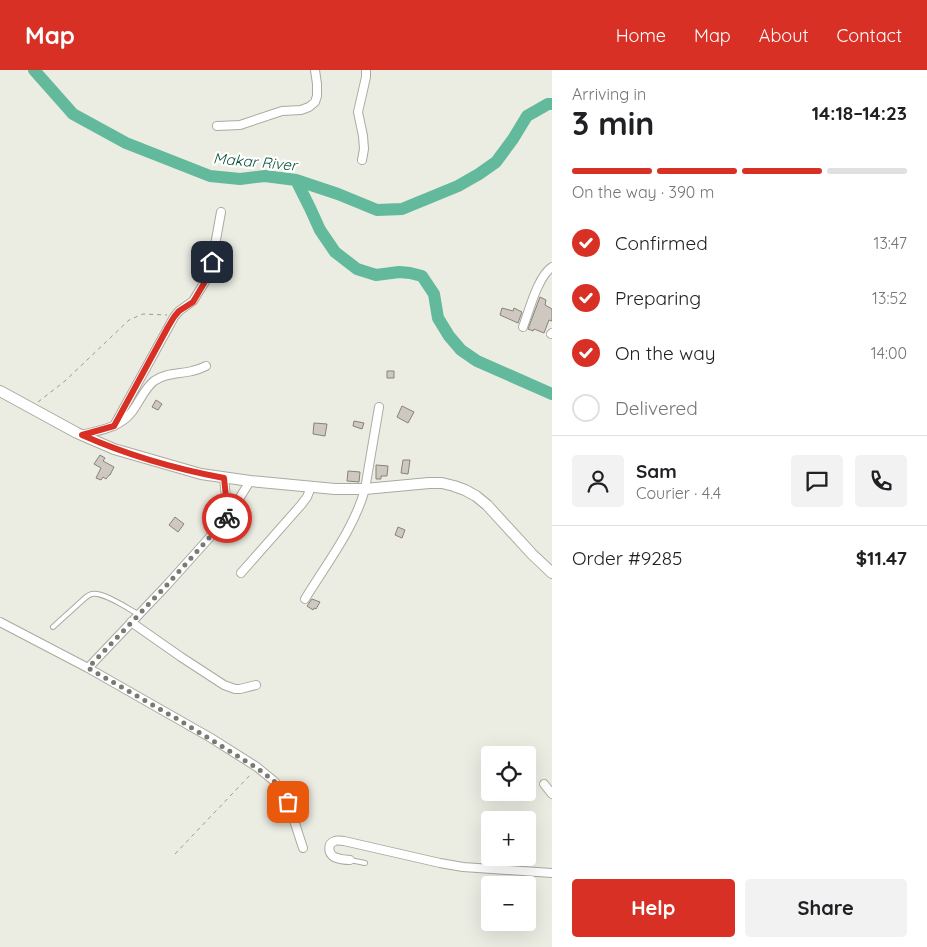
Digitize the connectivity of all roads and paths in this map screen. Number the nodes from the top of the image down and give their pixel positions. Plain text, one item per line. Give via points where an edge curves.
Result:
1 (315, 70) edge
2 (366, 70) edge
3 (217, 126) dead end
4 (362, 160) dead end
5 (221, 212) dead end
6 (552, 268) edge
7 (179, 311) junction
8 (523, 327) dead end
9 (206, 366) dead end
10 (0, 391) edge
11 (31, 407) junction
12 (380, 407) dead end
13 (114, 426) junction
14 (82, 435) junction
15 (224, 478) junction
16 (250, 481) junction
17 (311, 487) junction
18 (365, 488) junction
19 (228, 516) junction
20 (241, 573) dead end
21 (552, 573) edge
22 (305, 599) dead end
23 (138, 614) junction
24 (0, 622) edge
25 (131, 622) junction
26 (53, 627) dead end
27 (88, 668) junction
28 (256, 685) dead end
29 (257, 768) junction
30 (544, 784) dead end
31 (552, 794) edge
32 (302, 848) dead end
33 (175, 854) dead end
34 (350, 860) joint
35 (365, 863) dead end
36 (552, 873) edge

1 - 3 street via 317,96 309,107 282,111 240,125
2 - 4 street via 358,112 363,136
5 - 7 street via 206,280 193,302
6 - 8 street via 540,283
7 - 11 path via 168,315 135,316 65,381
7 - 13 street
9 - 13 street via 154,381 130,414
10 - 11 street
11 - 14 street
12 - 18 street
13 - 14 street
14 - 15 street via 114,449
15 - 16 street
15 - 19 street
16 - 17 street
16 - 19 street
17 - 18 street
17 - 20 street via 301,505
18 - 21 street via 442,483 465,490 487,505
18 - 22 street via 349,530
19 - 23 street
23 - 25 street
23 - 26 lane via 94,594 84,598
24 - 27 street
25 - 27 street
25 - 28 street via 224,685 235,689
27 - 29 street
29 - 32 street via 281,789
29 - 33 path
30 - 31 street
34 - 35 lane
34 - 36 street via 330,853 330,845 337,840 463,867

